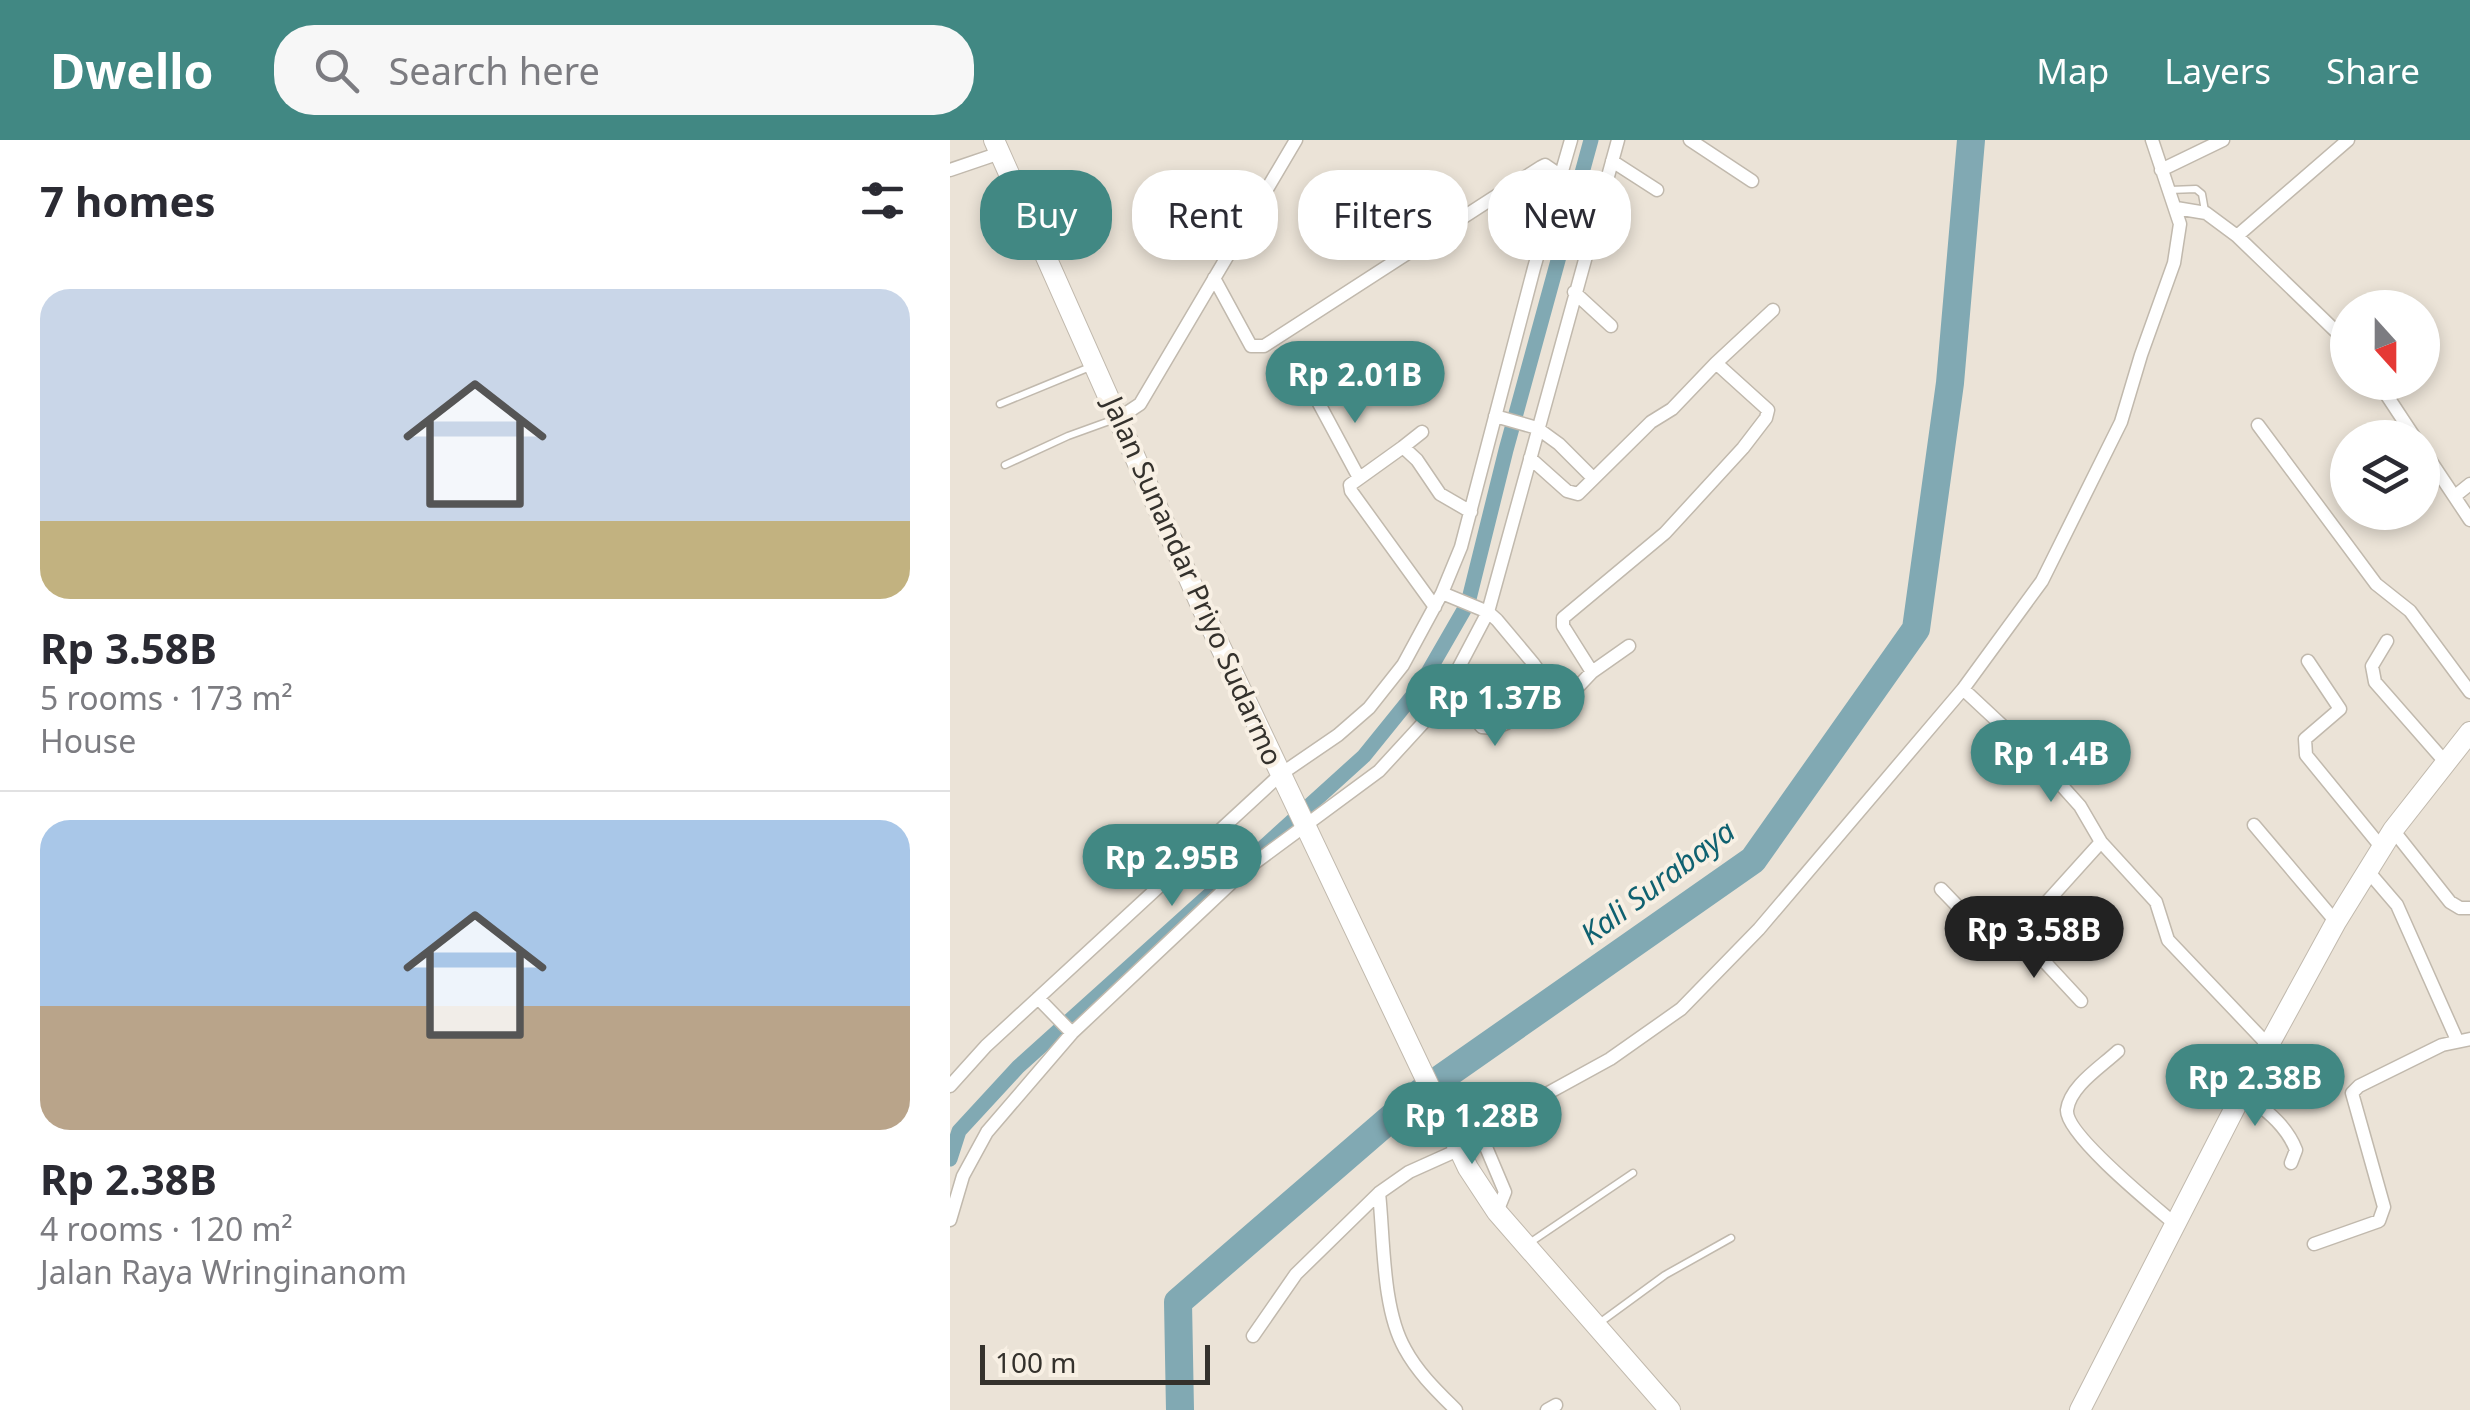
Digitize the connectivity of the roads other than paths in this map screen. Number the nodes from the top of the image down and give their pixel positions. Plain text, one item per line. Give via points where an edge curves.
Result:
1 (1296, 140) edge
2 (1571, 140) edge
3 (1618, 140) edge
4 (1690, 140) edge
5 (2152, 140) edge
6 (2223, 140) edge
7 (2348, 140) edge
8 (997, 146) edge
9 (1612, 161) junction
10 (950, 170) edge
11 (1562, 170) edge
12 (2161, 170) junction
13 (1752, 182) dead end
14 (1657, 190) dead end
15 (2170, 190) junction
16 (1488, 200) edge
17 (2176, 208) junction
18 (2206, 213) junction
19 (2237, 236) junction
20 (1539, 260) edge
21 (1214, 278) junction
22 (1574, 292) junction
23 (1773, 310) dead end
24 (1610, 326) dead end
25 (2330, 326) edge
26 (1716, 363) junction
27 (1096, 365) junction
28 (1315, 396) dead end
29 (1000, 404) dead end
30 (1499, 417) junction
31 (1118, 418) junction
32 (2258, 425) dead end
33 (1534, 427) junction
34 (1422, 432) dead end
35 (1403, 447) junction
36 (1530, 458) junction
37 (1006, 465) dead end
38 (2440, 474) edge
39 (1358, 476) junction
40 (1592, 478) junction
41 (2470, 484) edge
42 (2455, 496) junction
43 (1472, 512) junction
44 (2470, 520) edge
45 (1442, 593) junction
46 (1435, 607) junction
47 (1485, 611) junction
48 (2387, 640) dead end
49 (1629, 646) dead end
50 (2308, 662) dead end
51 (1592, 672) junction
52 (1548, 687) junction
53 (1448, 688) junction
54 (1963, 689) junction
55 (2470, 692) edge
56 (2470, 732) edge
57 (2446, 763) junction
58 (1284, 779) junction
59 (1304, 823) junction
60 (2254, 825) dead end
61 (2387, 839) junction
62 (2100, 842) junction
63 (2368, 870) junction
64 (1941, 889) dead end
65 (2469, 908) edge
66 (2336, 922) junction
67 (2017, 932) junction
68 (2082, 1001) dead end
69 (1042, 1002) junction
70 (1069, 1030) junction
71 (2464, 1039) edge
72 (2268, 1045) junction
73 (2118, 1052) dead end
74 (950, 1086) edge
75 (2243, 1092) junction
76 (1456, 1145) junction
77 (2292, 1163) dead end
78 (1633, 1173) dead end
79 (1380, 1193) junction
80 (1497, 1212) junction
81 (950, 1220) edge
82 (2175, 1224) junction
83 (1731, 1238) dead end
84 (2314, 1244) dead end
85 (1527, 1245) junction
86 (1598, 1325) junction
87 (1253, 1336) dead end
88 (1456, 1410) edge
89 (1670, 1410) edge
90 (2080, 1410) edge

1 - 21 street
2 - 11 street
3 - 9 street
4 - 13 street
5 - 12 street
6 - 12 street
7 - 19 street
8 - 10 street
8 - 27 main road, Jalan Sunandar Priyo Sudarmo
9 - 14 street
9 - 22 street
12 - 15 street
15 - 17 street
15 - 18 lane via 2196,189
16 - 21 street via 1264,346 1251,346
17 - 18 street
17 - 54 street via 2174,263 2121,422 2042,581
18 - 19 street
19 - 25 street
20 - 30 street
21 - 31 street via 1140,404
22 - 24 street
22 - 33 street
23 - 26 street
26 - 40 street
26 - 51 street via 1768,414 1665,533 1563,618
27 - 29 lane
27 - 31 main road, Jalan Sunandar Priyo Sudarmo
28 - 39 street
30 - 33 street
30 - 43 street
31 - 37 lane
31 - 58 main road, Jalan Sunandar Priyo Sudarmo
32 - 55 street via 2376,584 2410,611
33 - 36 street
33 - 40 street
34 - 35 street
35 - 39 street
35 - 43 street via 1440,494
36 - 40 street via 1574,495
36 - 47 street
38 - 42 street
39 - 46 street via 1351,491
41 - 42 street
42 - 44 street
43 - 45 street
45 - 46 street
45 - 47 street
46 - 58 street via 1370,708
47 - 52 street via 1534,662
47 - 53 street
48 - 57 street via 2372,666 2376,682
49 - 51 street
50 - 61 street via 2340,709 2305,739 2306,755
51 - 52 street via 1562,699
52 - 53 street via 1511,722 1490,728
53 - 59 street via 1379,771
54 - 62 street via 2080,806
54 - 80 street via 1759,929 1681,1009 1610,1059 1488,1126 1484,1140 1506,1192
56 - 57 main road
57 - 61 main road
58 - 59 main road, Jalan Sunandar Priyo Sudarmo
58 - 69 street
59 - 70 street
59 - 76 main road, Jalan Sunandar Priyo Sudarmo
60 - 66 street
61 - 63 main road
61 - 65 street via 2450,902
62 - 67 street
62 - 72 street via 2156,902 2168,940
63 - 66 main road
63 - 71 street via 2397,905
64 - 67 street via 1990,940 2005,942
66 - 72 main road
67 - 68 street
69 - 70 street
69 - 74 street via 986,1046
70 - 81 street via 987,1132 963,1176
71 - 84 street via 2352,1093 2383,1215
72 - 75 main road
73 - 82 street via 2076,1089 2068,1118 2086,1143
75 - 77 street via 2292,1139
75 - 82 main road
76 - 79 street
76 - 80 main road, Jalan Sunandar Priyo Sudarmo
78 - 85 lane
79 - 87 street via 1296,1274
79 - 88 street via 1395,1327 1424,1378
80 - 85 main road, Jalan Sunandar Priyo Sudarmo
82 - 90 main road
83 - 86 lane via 1665,1275
85 - 86 main road, Jalan Sunandar Priyo Sudarmo
86 - 89 main road, Jalan Sunandar Priyo Sudarmo

